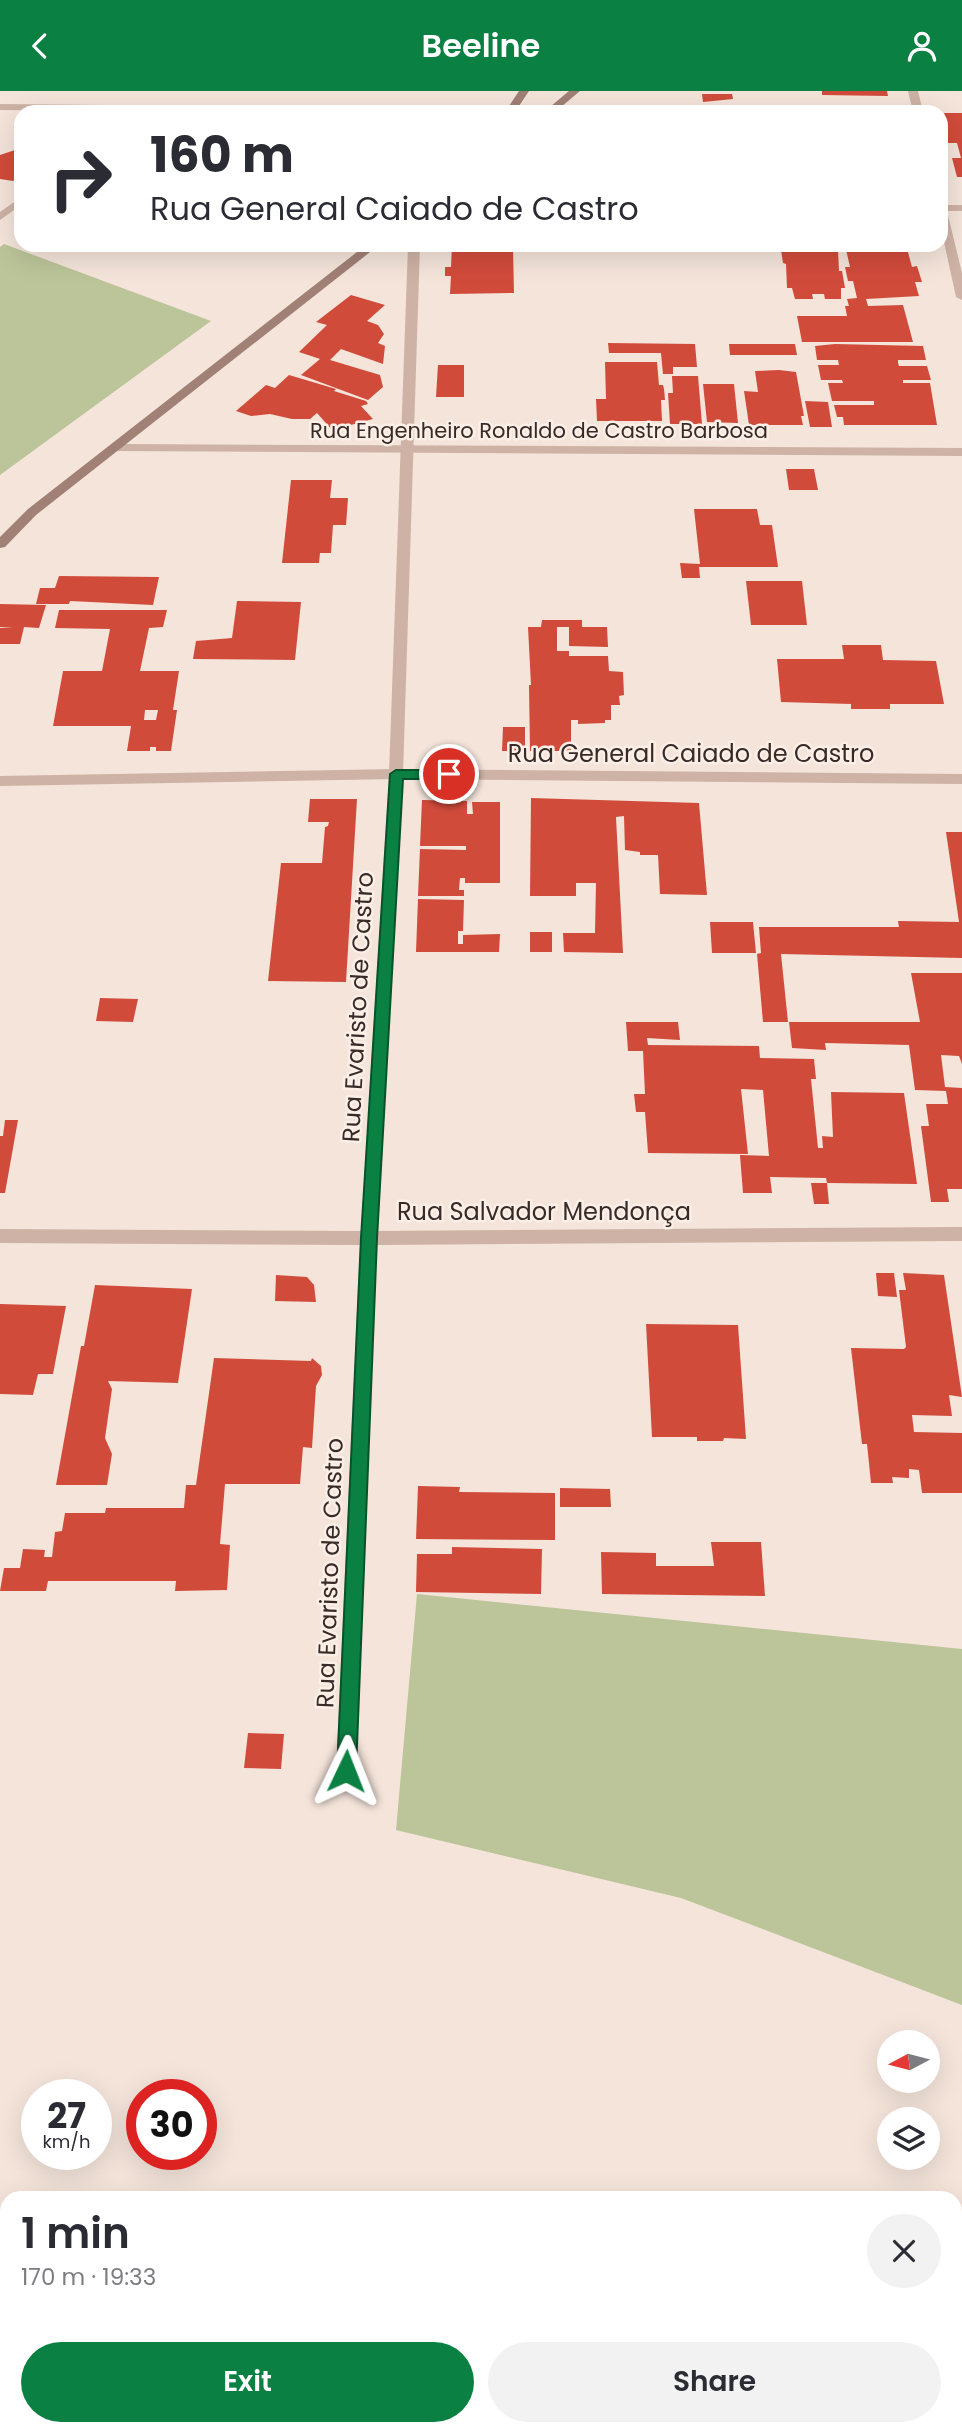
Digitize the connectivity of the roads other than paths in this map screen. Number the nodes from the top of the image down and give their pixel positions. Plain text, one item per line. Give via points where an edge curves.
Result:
1 (575, 91) edge
2 (558, 105) edge
3 (14, 206) edge
4 (0, 217) edge
5 (948, 236) edge
6 (364, 252) edge
7 (414, 252) edge
8 (962, 297) edge
9 (115, 448) junction
10 (405, 449) junction
11 (962, 452) edge
12 (32, 512) junction
13 (0, 526) edge
14 (0, 544) edge
15 (396, 774) junction
16 (962, 779) edge
17 (0, 781) edge
18 (962, 1234) edge
19 (0, 1236) edge
20 (369, 1238) junction
21 (346, 1771) dead end

1 - 2 main road
3 - 4 street
5 - 8 street
6 - 9 main road
7 - 10 street, Rua Evaristo de Castro
9 - 10 street, Rua Engenheiro Ronaldo de Castro Barbosa
9 - 12 main road
10 - 11 street, Rua Engenheiro Ronaldo de Castro Barbosa
10 - 15 street, Rua Evaristo de Castro
12 - 13 main road
12 - 14 main road
15 - 16 street, Rua General Caiado de Castro
15 - 17 street, Rua General Caiado de Castro
15 - 20 street, Rua Evaristo de Castro
18 - 20 street, Rua Salvador Mendonça
19 - 20 street, Rua Salvador Mendonça
20 - 21 street, Rua Evaristo de Castro

